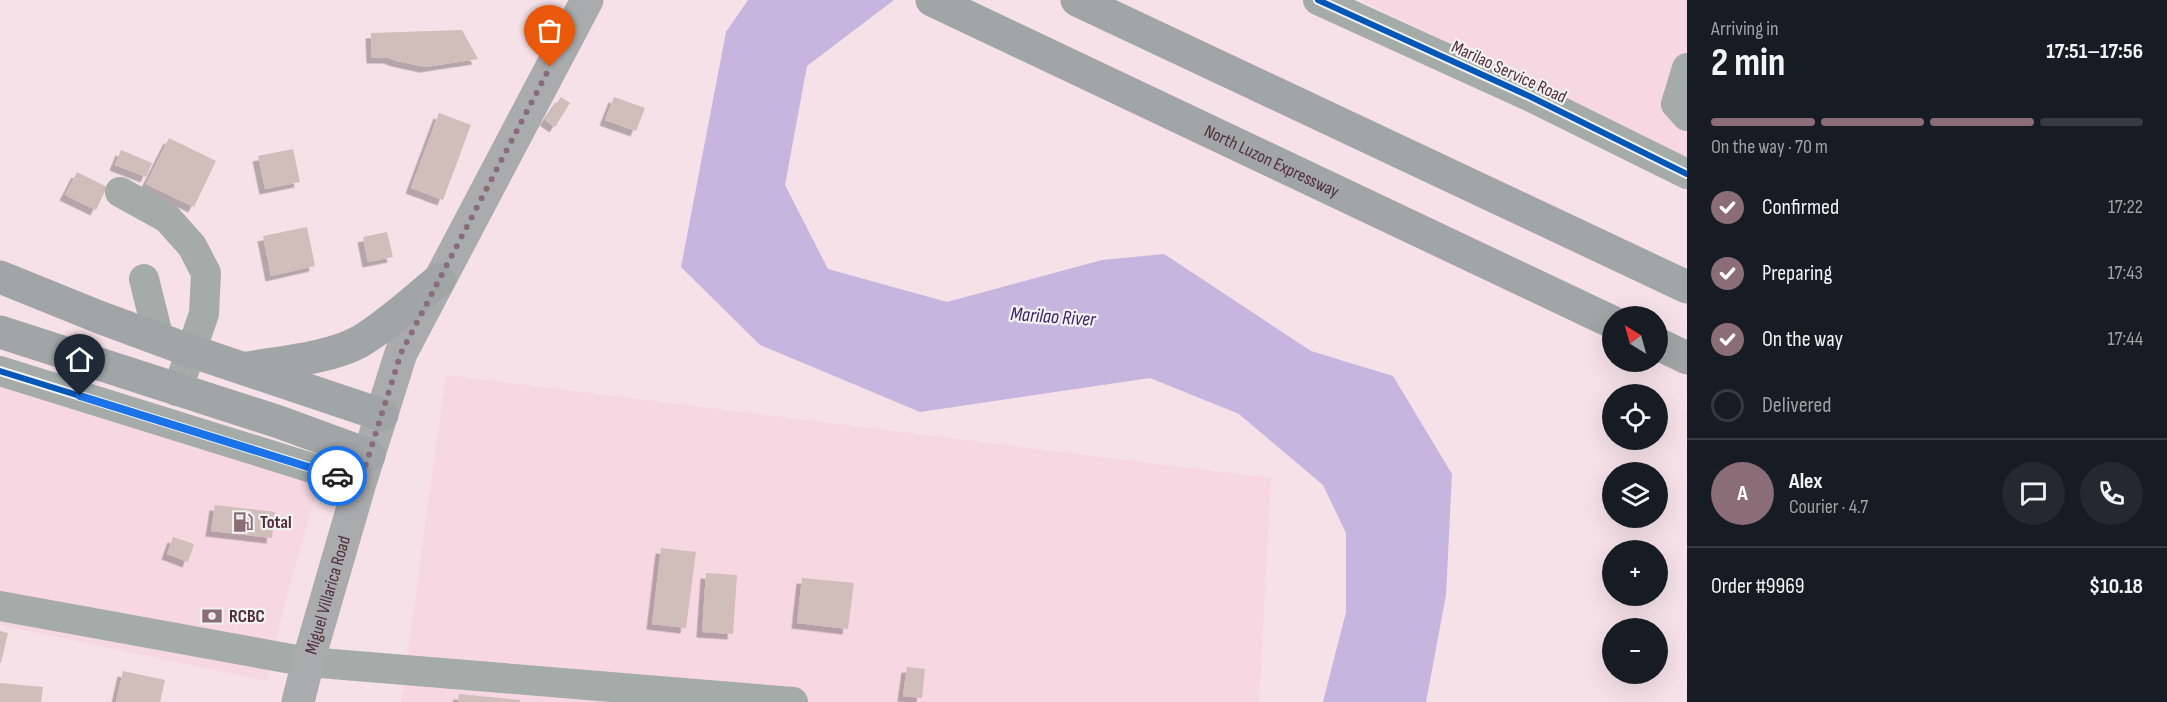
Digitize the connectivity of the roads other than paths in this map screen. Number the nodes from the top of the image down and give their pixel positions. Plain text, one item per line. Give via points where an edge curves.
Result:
1 (587, 0) edge
2 (932, 0) edge
3 (1077, 0) edge
4 (1317, 0) edge
5 (1687, 68) edge
6 (1687, 116) edge
7 (1687, 174) edge
8 (120, 192) dead end
9 (0, 277) edge
10 (144, 279) dead end
11 (439, 280) junction
12 (1687, 287) edge
13 (1602, 317) edge
14 (0, 332) edge
15 (159, 339) junction
16 (1668, 349) edge
17 (191, 351) junction
18 (1687, 358) edge
19 (243, 369) junction
20 (0, 371) edge
21 (177, 391) junction
22 (382, 415) junction
23 (364, 469) junction
24 (0, 606) edge
25 (308, 662) junction
26 (298, 702) edge
27 (793, 702) edge

1 - 11 main road, Miguel Villarica Road
2 - 13 highway, North Luzon Expressway
3 - 12 highway
4 - 7 street, Marilao Service Road via 1529,96
5 - 6 street via 1676,105
8 - 17 street via 167,218 192,246 206,273 204,314
9 - 15 highway
10 - 15 street
11 - 19 highway via 357,343 320,355
11 - 22 main road, Miguel Villarica Road via 401,353
14 - 21 highway
15 - 17 highway
16 - 18 highway
17 - 19 highway
17 - 21 street
19 - 22 highway
20 - 23 street
21 - 23 highway via 279,422
22 - 23 main road, Miguel Villarica Road
23 - 25 main road, Miguel Villarica Road
24 - 25 street
25 - 26 main road, Miguel Villarica Road
25 - 27 street

